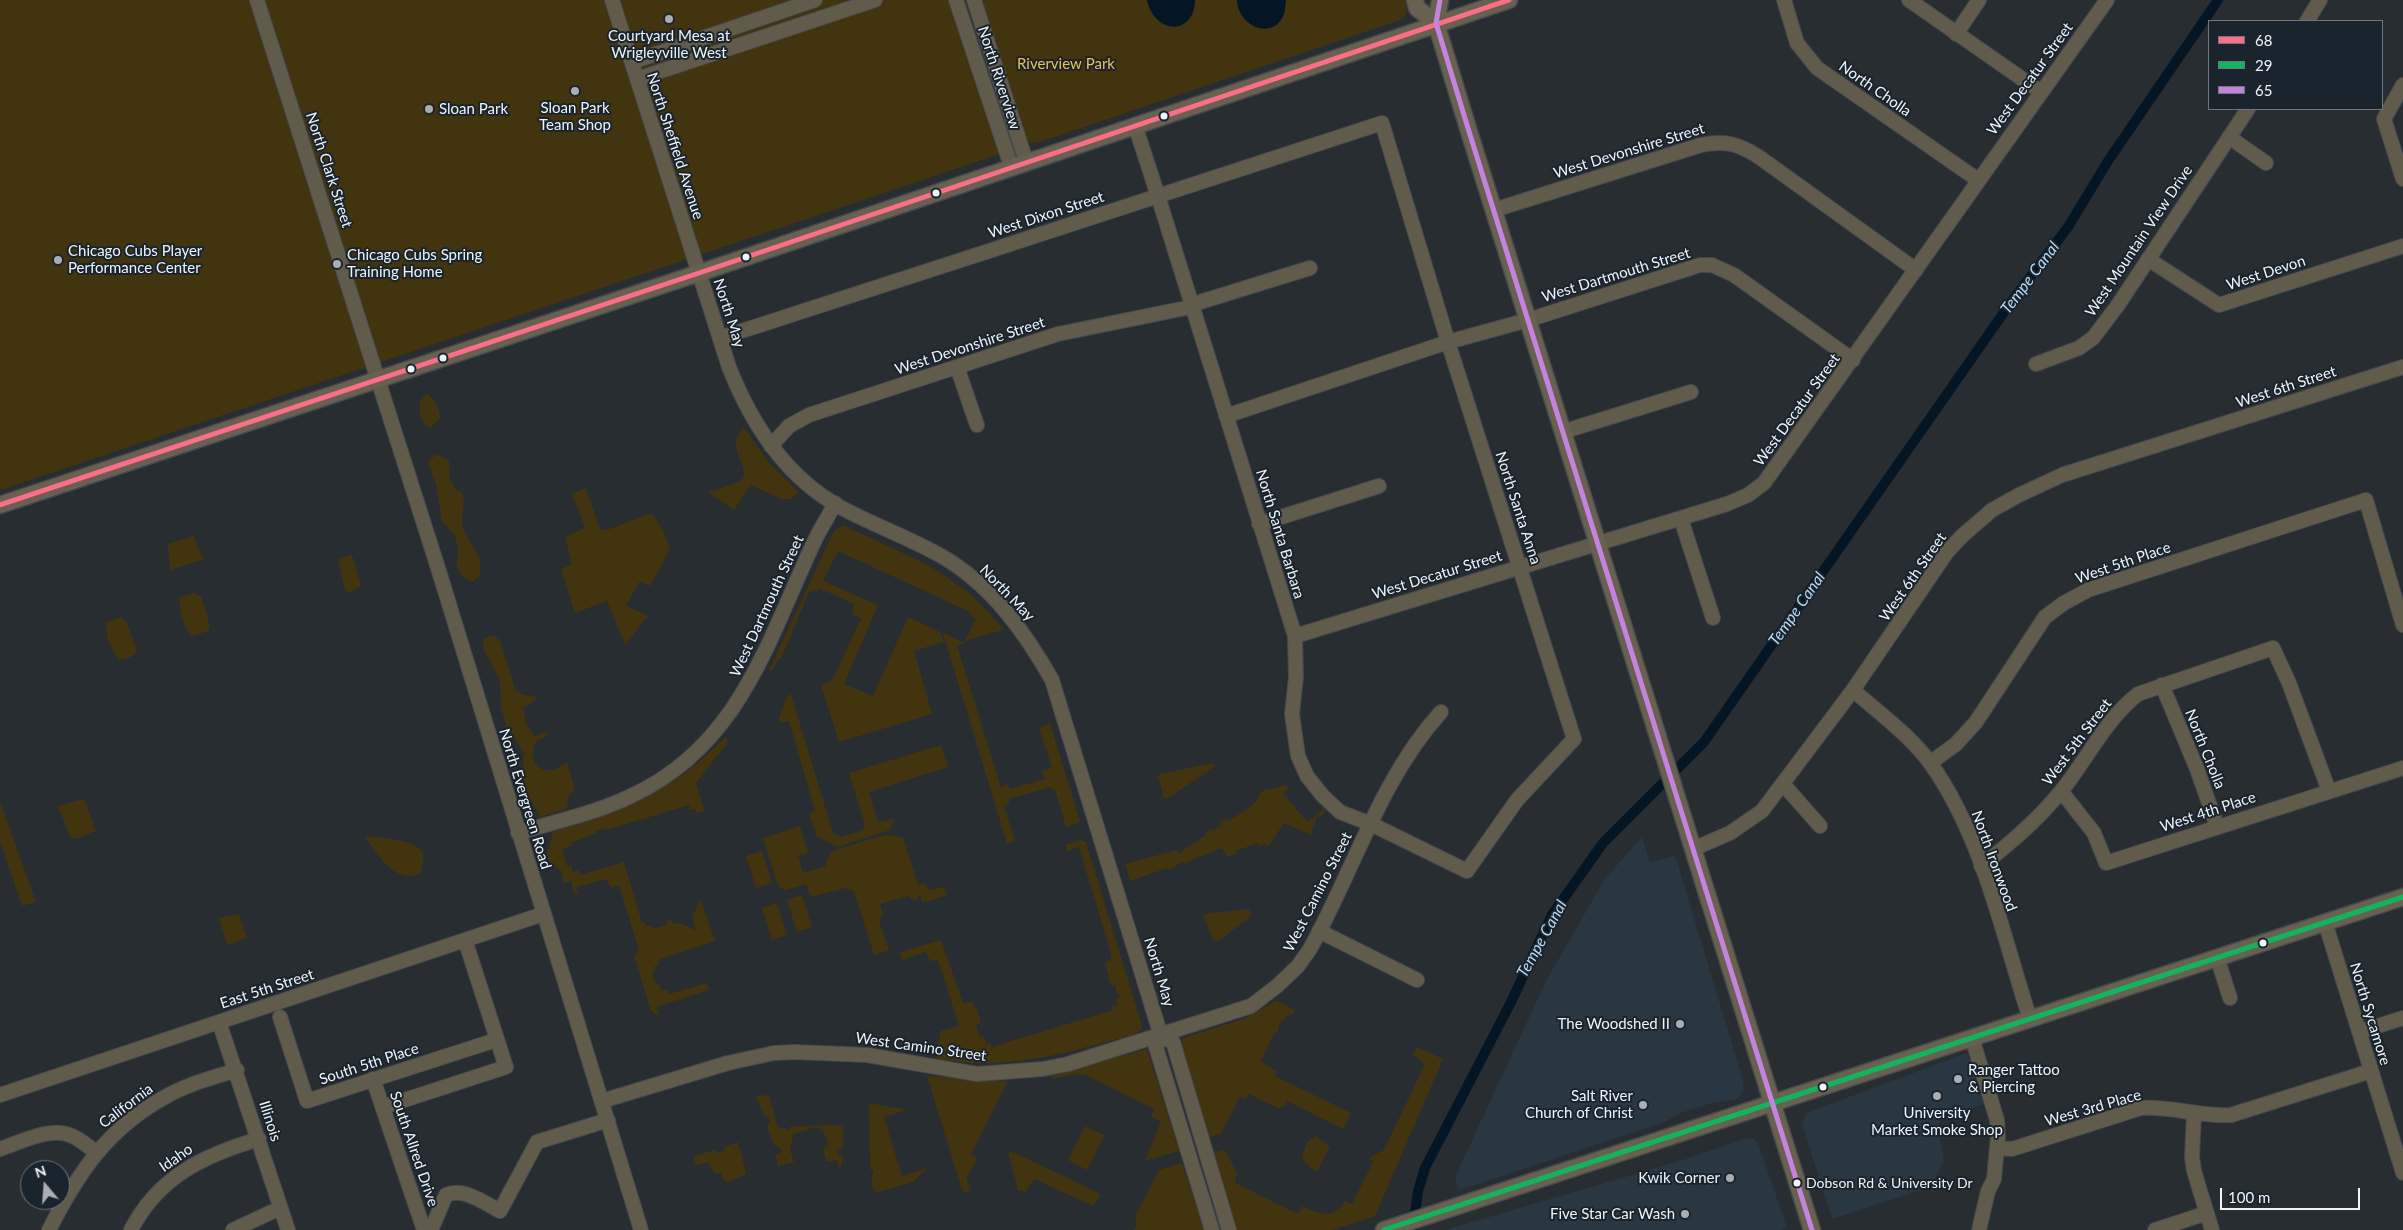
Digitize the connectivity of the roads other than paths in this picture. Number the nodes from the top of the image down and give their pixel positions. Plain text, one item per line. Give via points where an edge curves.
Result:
1 (257, 0) edge
2 (612, 0) edge
3 (815, 0) edge
4 (874, 0) edge
5 (956, 0) edge
6 (974, 0) edge
7 (1415, 0) edge
8 (1440, 0) edge
9 (1509, 0) edge
10 (1784, 0) edge
11 (1909, 0) edge
12 (1979, 0) edge
13 (2107, 0) edge
14 (2320, 0) edge
15 (787, 10) junction
16 (2308, 20) edge
17 (1436, 23) junction
18 (793, 27) junction
19 (1956, 34) junction
20 (632, 62) junction
21 (637, 79) junction
22 (2403, 85) edge
23 (2041, 92) junction
24 (2247, 110) edge
25 (1382, 123) joint
26 (1135, 125) junction
27 (2229, 137) junction
28 (2266, 163) dead end
29 (1019, 164) junction
30 (2403, 179) edge
31 (1978, 180) junction
32 (1158, 196) junction
33 (1494, 210) junction
34 (2403, 246) edge
35 (2148, 259) junction
36 (1310, 268) dead end
37 (1916, 270) junction
38 (699, 273) junction
39 (1191, 307) junction
40 (1528, 320) junction
41 (720, 338) junction
42 (1448, 342) junction
43 (1853, 360) junction
44 (2036, 364) dead end
45 (957, 367) junction
46 (2403, 367) edge
47 (378, 378) junction
48 (1691, 392) dead end
49 (1226, 416) junction
50 (977, 425) dead end
51 (1562, 432) junction
52 (771, 446) junction
53 (1379, 486) dead end
54 (0, 504) edge
55 (835, 504) junction
56 (1681, 519) junction
57 (1259, 524) junction
58 (1598, 545) junction
59 (1519, 567) junction
60 (1714, 618) dead end
61 (2403, 625) edge
62 (1295, 636) junction
63 (2162, 685) junction
64 (1853, 690) junction
65 (1441, 712) dead end
66 (1930, 763) junction
67 (2403, 768) edge
68 (1783, 784) junction
69 (2061, 791) junction
70 (2329, 791) junction
71 (1371, 824) junction
72 (1820, 826) dead end
73 (2217, 826) junction
74 (518, 833) junction
75 (1693, 849) junction
76 (1981, 866) junction
77 (1467, 871) joint
78 (2403, 897) edge
79 (543, 914) junction
80 (2324, 922) junction
81 (1319, 932) junction
82 (465, 940) junction
83 (2216, 957) junction
84 (1417, 980) dead end
85 (2230, 998) dead end
86 (280, 1017) dead end
87 (2403, 1018) edge
88 (2030, 1019) junction
89 (219, 1022) junction
90 (2359, 1032) junction
91 (1161, 1036) junction
92 (1972, 1038) junction
93 (496, 1040) junction
94 (236, 1070) junction
95 (2371, 1071) junction
96 (373, 1079) junction
97 (0, 1095) edge
98 (602, 1102) junction
99 (1773, 1103) junction
100 (383, 1107) junction
101 (2194, 1113) junction
102 (608, 1120) junction
103 (2397, 1133) edge
104 (259, 1140) junction
105 (1, 1145) edge
106 (1997, 1148) junction
107 (96, 1152) junction
108 (2403, 1173) edge
109 (280, 1208) junction
110 (2207, 1213) junction
111 (1391, 1228) edge
112 (48, 1230) edge
113 (131, 1230) edge
114 (233, 1230) edge
115 (288, 1230) edge
116 (424, 1230) edge
117 (432, 1230) edge
118 (641, 1230) edge
119 (1212, 1230) edge
120 (1229, 1230) edge
121 (1812, 1230) edge
122 (1979, 1230) edge
123 (2155, 1230) edge
124 (2212, 1230) edge

1 - 47 street, North Clark Street
2 - 20 street, North Sheffield Avenue
3 - 15 street
4 - 18 street
5 - 29 street, North Riverview
6 - 29 street, North Riverview
7 - 17 main road via 1417,8
8 - 17 main road
9 - 17 main road
10 - 31 street, North Cholla via 1797,43 1817,68
11 - 19 street
12 - 19 street
13 - 23 street, West Decatur Street
14 - 16 street
15 - 18 street
15 - 20 street
17 - 26 main road
17 - 33 main road
18 - 21 street
19 - 23 street
20 - 21 street, North Sheffield Avenue
21 - 38 street, North Sheffield Avenue
22 - 30 street via 2384,119
23 - 31 street, West Decatur Street
24 - 27 street, West Mountain View Drive
25 - 32 street, West Dixon Street
25 - 42 street, North Santa Anna
26 - 29 main road
26 - 32 street, North Santa Barbara
27 - 28 street
27 - 35 street, West Mountain View Drive
29 - 38 main road
31 - 37 street, West Decatur Street
32 - 39 street, North Santa Barbara
32 - 41 street, West Dixon Street
33 - 37 street, West Devonshire Street via 1701,145 1730,142 1759,157
33 - 40 main road
34 - 35 street, West Devon via 2219,305
35 - 44 street, West Mountain View Drive via 2092,338 2079,348
36 - 39 street, West Devonshire Street
37 - 43 street, West Decatur Street
38 - 41 street, North May
38 - 47 main road
39 - 45 street, West Devonshire Street via 1058,334
39 - 49 street, North Santa Barbara
40 - 42 street, West Dartmouth Street
40 - 43 street, West Dartmouth Street via 1686,269 1712,265 1734,275
40 - 51 main road
41 - 52 street, North May via 738,388
42 - 49 street, West Dartmouth Street
42 - 59 street, North Santa Anna
43 - 56 street, West Decatur Street via 1764,483 1741,498
45 - 50 street
45 - 52 street, West Devonshire Street via 809,415 789,426
46 - 64 street, West 6th Street via 2062,475 2012,498 1992,510 1947,552
47 - 54 main road
47 - 74 street, North Evergreen Road
48 - 51 street
49 - 57 street, North Santa Barbara
51 - 58 main road
52 - 55 street, North May via 812,488
53 - 57 street
55 - 74 street, West Dartmouth Street via 816,538 758,670 730,714 695,755 634,795
55 - 91 street, North May via 943,557 971,577 998,602 1039,656 1062,709
56 - 58 street, West Decatur Street
56 - 60 street
57 - 62 street, North Santa Barbara
58 - 59 street, West Decatur Street
58 - 75 main road
59 - 62 street, West Decatur Street
59 - 77 street, North Santa Anna via 1574,739 1517,800
61 - 66 street, West 5th Place via 2366,500 2088,590 2064,603 2045,617 2036,629 1976,722 1956,744
62 - 71 street, North Santa Barbara via 1296,677 1292,714 1298,756 1307,776 1322,796 1340,812
63 - 69 street, West 5th Street via 2138,694 2121,708
63 - 70 street, West 5th Street via 2274,648
63 - 73 street, North Cholla
64 - 66 street, North Ironwood
64 - 68 street, West 6th Street
65 - 71 street, West Camino Street via 1423,732
66 - 76 street, North Ironwood via 1962,818
67 - 70 street, West 4th Place
68 - 72 street
68 - 75 street, West 6th Street via 1762,811 1748,822
69 - 73 street, West 4th Place via 2094,834 2106,863
69 - 76 street, West 5th Street via 2012,842
70 - 73 street, West 4th Place
71 - 77 street, North Santa Barbara
71 - 81 street, West Camino Street
74 - 79 street, North Evergreen Road
75 - 99 main road
76 - 88 street, North Ironwood
78 - 80 main road
79 - 82 street, East 5th Street
79 - 98 street, North Evergreen Road
80 - 83 main road
80 - 90 street, North Sycamore
81 - 84 street
81 - 91 street, West Camino Street via 1298,966 1251,1006
82 - 89 street, East 5th Street
82 - 93 street
83 - 85 street
83 - 88 main road
86 - 96 street, South 5th Place via 307,1101
87 - 90 street
88 - 92 main road
89 - 94 street, Illinois
89 - 97 street, East 5th Street
90 - 95 street, North Sycamore
91 - 98 street, West Camino Street via 1068,1064 977,1074 847,1053 774,1053
91 - 119 street, North May via 1156,1047
91 - 120 street, North May via 1173,1042
92 - 99 main road
92 - 106 street via 1997,1120
93 - 96 street, South 5th Place
93 - 100 street via 506,1067
94 - 104 street, Illinois
94 - 107 street, California via 164,1097 116,1131
95 - 101 street, West 3rd Place via 2231,1115
95 - 103 street, North Sycamore
96 - 100 street, South Allred Drive
98 - 102 street, North Evergreen Road
99 - 111 main road
99 - 121 main road
100 - 116 street, South Allred Drive
101 - 106 street, West 3rd Place via 2159,1107 2141,1108 2012,1149
101 - 110 street via 2192,1158
102 - 117 street via 536,1142 500,1211 466,1194 454,1192 446,1195
102 - 118 street, North Evergreen Road
103 - 108 street, North Sycamore
104 - 109 street, Illinois
104 - 113 street, Idaho via 208,1156 186,1169 148,1201
105 - 107 street via 61,1133 77,1138
106 - 122 street via 1994,1179
107 - 112 street, California via 64,1199
109 - 114 street
109 - 115 street, Illinois
110 - 123 street
110 - 124 street

